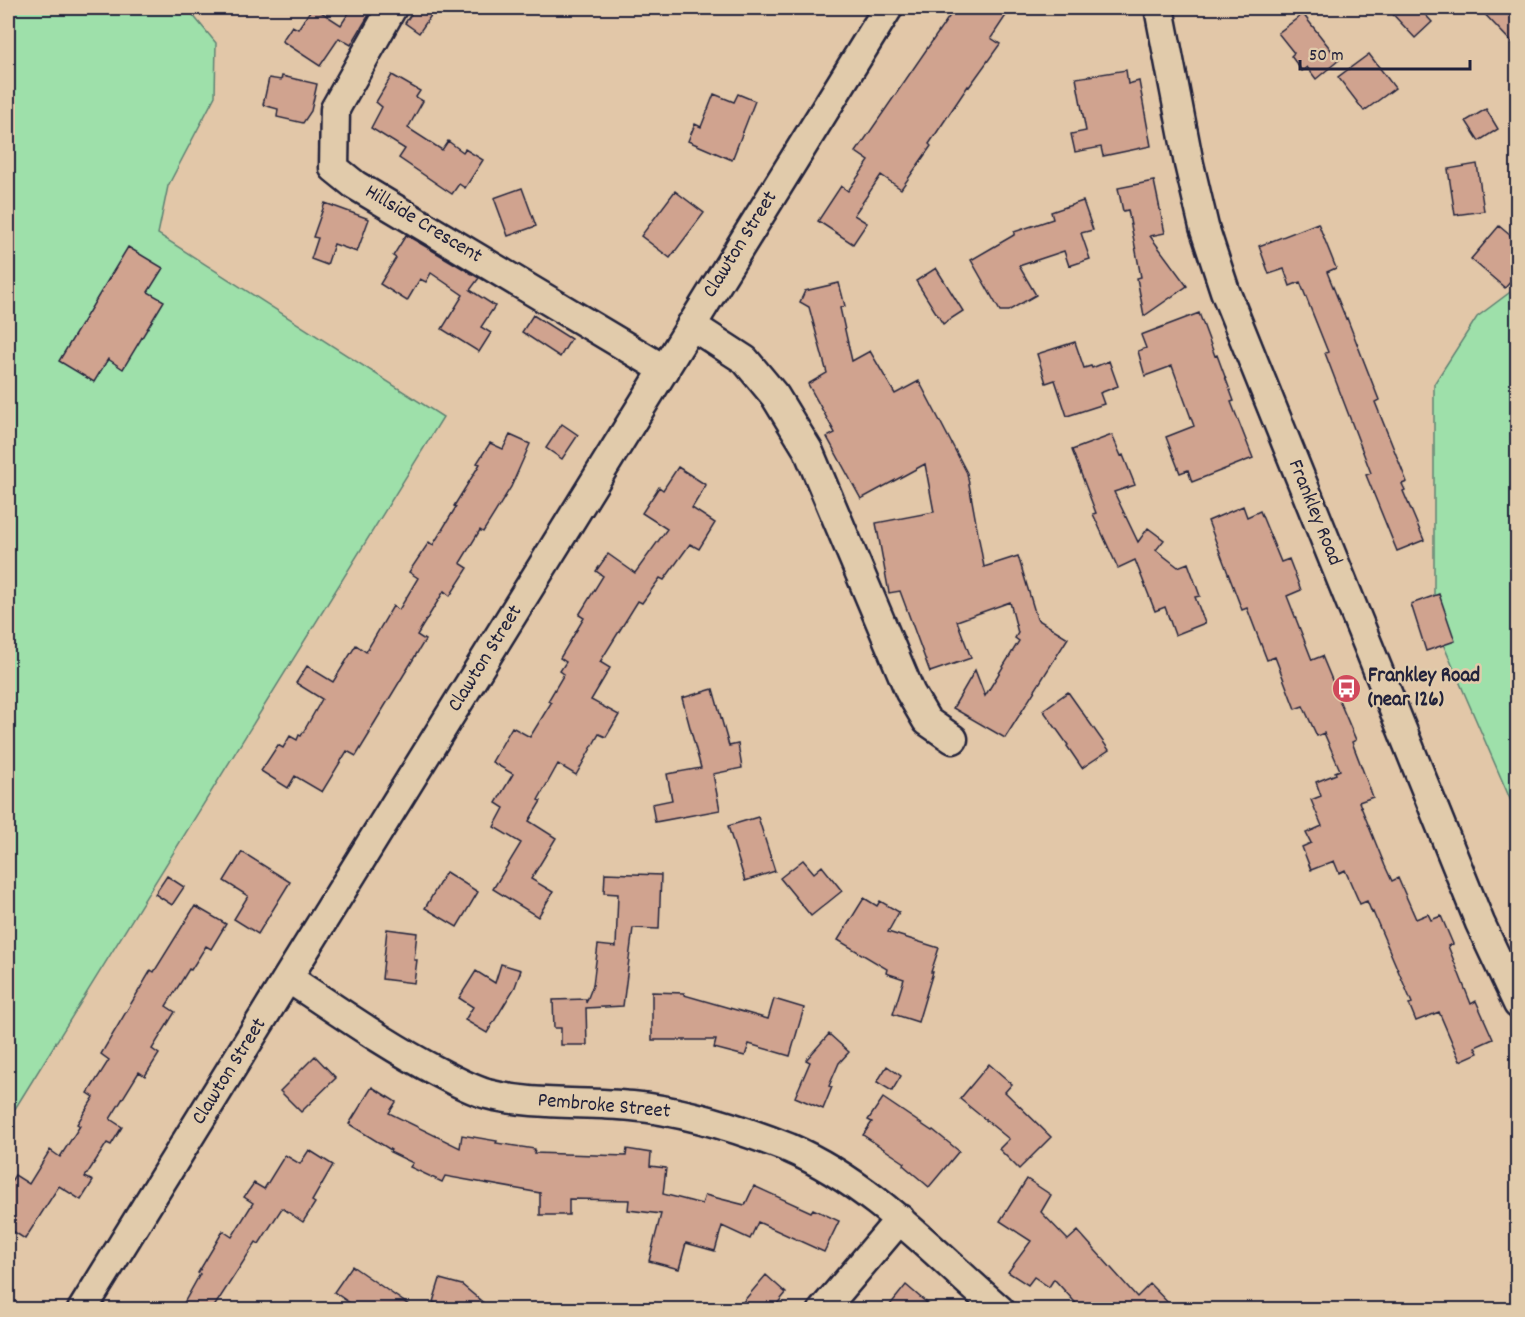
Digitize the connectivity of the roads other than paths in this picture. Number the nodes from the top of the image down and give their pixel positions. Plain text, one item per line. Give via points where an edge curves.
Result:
1 (392, 8) edge
2 (888, 8) edge
3 (1159, 8) edge
4 (691, 325) junction
5 (665, 370) junction
6 (953, 739) dead end
7 (288, 978) junction
8 (1518, 1004) edge
9 (900, 1219) junction
10 (82, 1310) edge
11 (823, 1310) edge
12 (1000, 1310) edge

1 - 5 street, Hillside Crescent via 335,109 334,168 356,185
2 - 4 street, Clawton Street
3 - 8 street, Frankley Road via 1189,164 1225,291 1480,924
4 - 5 street, Clawton Street
4 - 6 street via 745,360 775,396 808,450 910,692 927,722
5 - 7 street, Clawton Street
7 - 9 street, Pembroke Street via 413,1059 485,1093 539,1102 675,1112 728,1127 790,1149 826,1168 865,1191
7 - 10 street, Clawton Street
9 - 11 street
9 - 12 street, Pembroke Street

